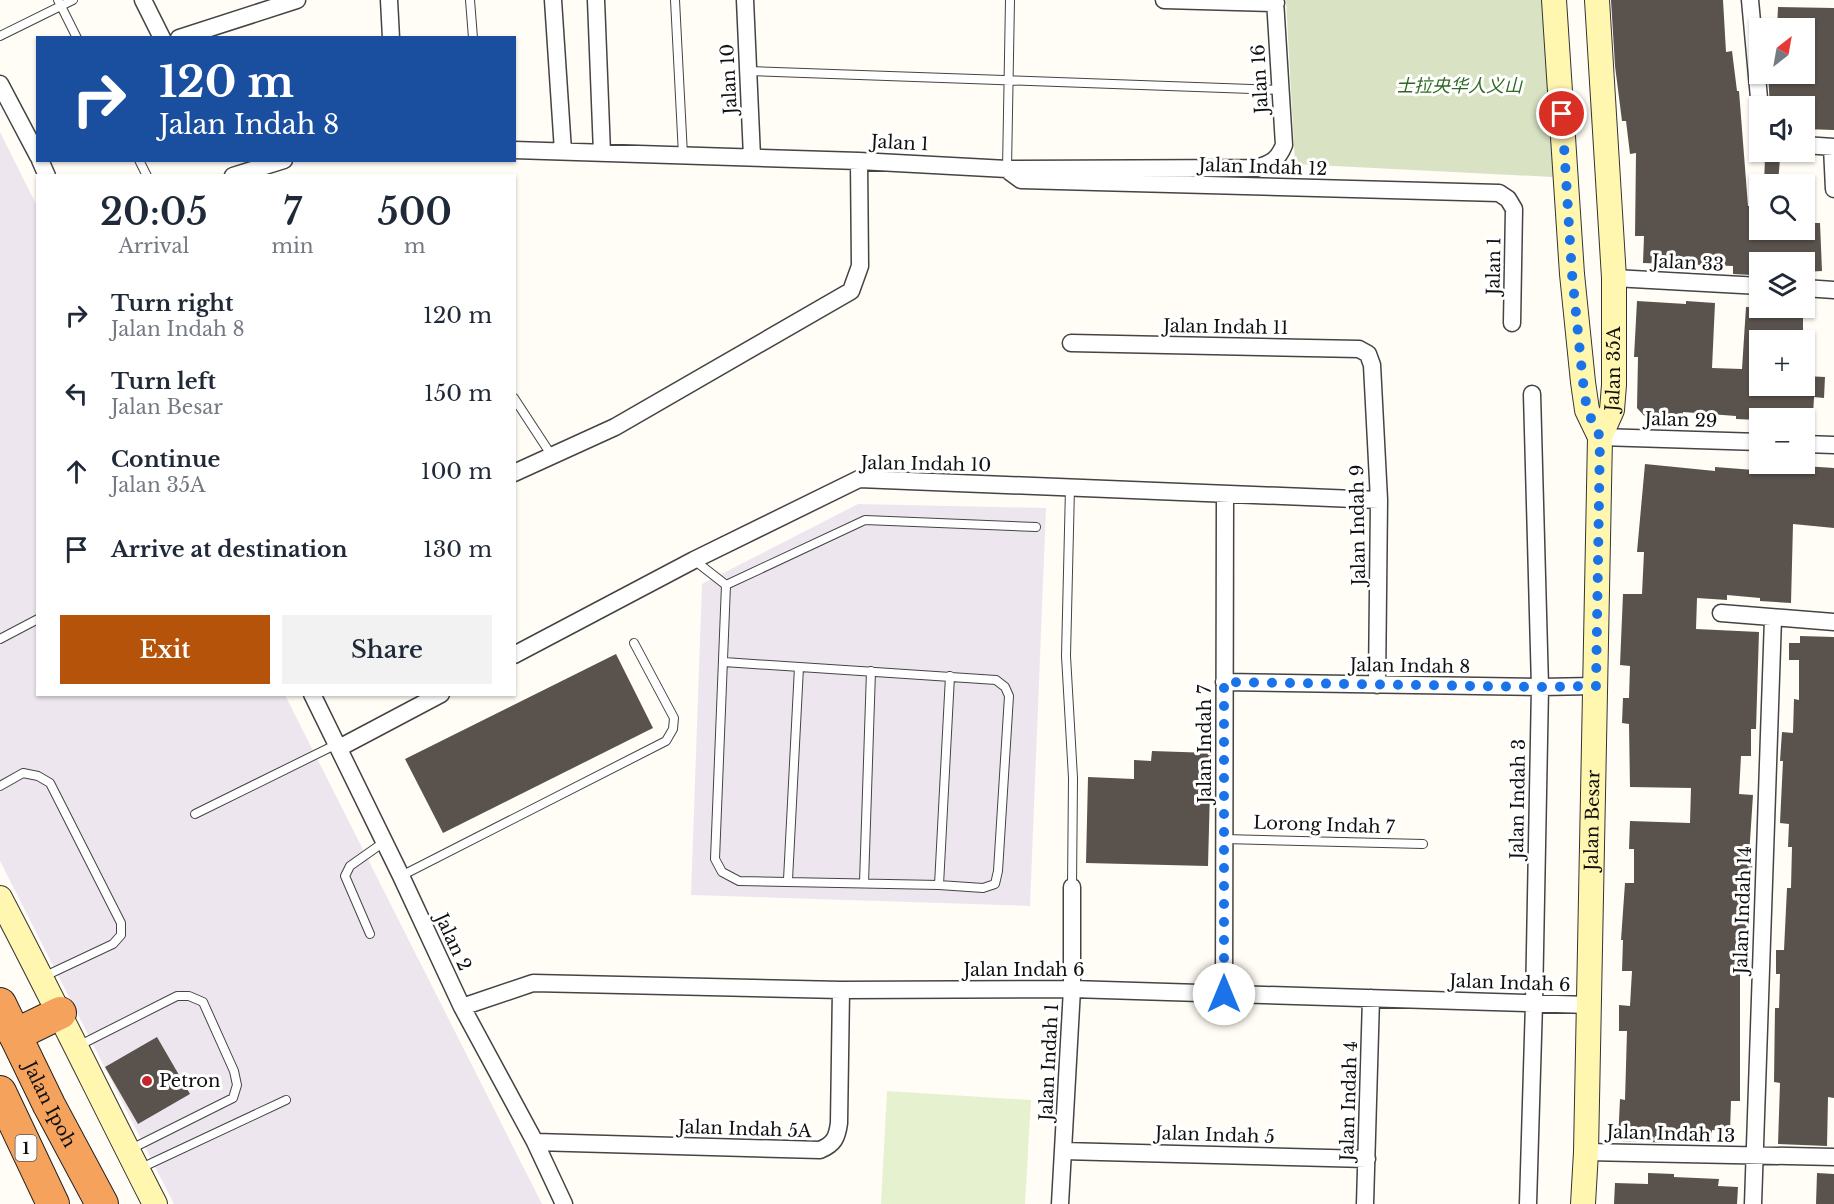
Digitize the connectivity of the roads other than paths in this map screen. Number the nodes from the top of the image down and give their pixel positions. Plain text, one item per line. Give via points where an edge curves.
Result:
1 (73, 0) edge
2 (143, 0) edge
3 (297, 0) edge
4 (389, 0) edge
5 (470, 0) edge
6 (553, 0) edge
7 (596, 0) edge
8 (675, 0) edge
9 (745, 0) edge
10 (1010, 0) edge
11 (1164, 0) edge
12 (1554, 0) edge
13 (1597, 0) edge
14 (1750, 0) edge
15 (1276, 2) edge
16 (59, 3) edge
17 (0, 36) edge
18 (76, 36) edge
19 (161, 36) edge
20 (185, 36) edge
21 (391, 36) edge
22 (473, 36) edge
23 (748, 71) junction
24 (1008, 81) junction
25 (0, 84) edge
26 (1281, 90) junction
27 (1759, 96) edge
28 (1815, 146) edge
29 (1833, 147) edge
30 (516, 150) edge
31 (563, 151) junction
32 (36, 152) edge
33 (602, 153) junction
34 (683, 155) junction
35 (1280, 155) joint
36 (752, 157) junction
37 (859, 161) junction
38 (278, 162) edge
39 (1007, 169) junction
40 (239, 174) edge
41 (1834, 189) edge
42 (1514, 209) joint
43 (1614, 278) junction
44 (1749, 285) edge
45 (1815, 289) edge
46 (1834, 290) edge
47 (1512, 323) dead end
48 (1071, 343) dead end
49 (1372, 365) joint
50 (1532, 394) dead end
51 (516, 401) edge
52 (1600, 437) junction
53 (1749, 442) edge
54 (1815, 444) edge
55 (1834, 445) edge
56 (552, 457) junction
57 (516, 472) edge
58 (1070, 488) junction
59 (1225, 495) junction
60 (1379, 500) junction
61 (1036, 527) dead end
62 (694, 560) junction
63 (726, 585) junction
64 (1722, 613) dead end
65 (1773, 618) junction
66 (36, 620) edge
67 (1834, 622) edge
68 (0, 639) edge
69 (634, 643) dead end
70 (516, 654) edge
71 (724, 662) junction
72 (799, 667) junction
73 (871, 671) junction
74 (950, 676) junction
75 (1224, 682) junction
76 (1377, 685) junction
77 (1596, 686) junction
78 (1540, 687) junction
79 (313, 696) edge
80 (437, 696) edge
81 (338, 746) junction
82 (0, 786) edge
83 (195, 814) dead end
84 (1224, 839) junction
85 (384, 842) junction
86 (1423, 844) dead end
87 (401, 876) junction
88 (788, 880) junction
89 (864, 883) junction
90 (939, 885) junction
91 (1072, 887) joint
92 (0, 898) edge
93 (370, 934) dead end
94 (41, 978) junction
95 (1072, 989) junction
96 (841, 990) junction
97 (1224, 994) junction
98 (1371, 998) junction
99 (1534, 1003) junction
100 (0, 1004) edge
101 (1589, 1005) junction
102 (462, 1007) junction
103 (60, 1013) junction
104 (15, 1035) junction
105 (75, 1047) junction
106 (0, 1092) edge
107 (286, 1100) dead end
108 (49, 1105) junction
109 (535, 1142) junction
110 (1063, 1151) junction
111 (1586, 1152) junction
112 (1754, 1156) junction
113 (1834, 1157) edge
114 (1367, 1159) junction
115 (133, 1160) junction
116 (50, 1201) edge
117 (102, 1204) edge
118 (117, 1204) edge
119 (155, 1204) edge
120 (564, 1204) edge
121 (1060, 1204) edge
122 (1365, 1204) edge
123 (1528, 1204) edge
124 (1583, 1204) edge
125 (1753, 1204) edge

1 - 16 lane
2 - 19 street
3 - 20 street
4 - 21 street
5 - 22 lane
6 - 31 street
7 - 33 street
8 - 34 lane
9 - 23 street, Jalan 10
10 - 24 lane
11 - 15 street
12 - 52 street, Jalan 35A via 1583,382 1587,410
13 - 43 street, Jalan 35A
14 - 27 street
15 - 26 street, Jalan 16
16 - 17 lane
16 - 18 lane
23 - 24 lane
23 - 36 street, Jalan 10
24 - 26 lane
24 - 39 lane
25 - 32 street
26 - 35 street, Jalan 16 via 1284,145
28 - 29 street
29 - 41 street
30 - 31 street, Jalan 1
31 - 33 street, Jalan 1
33 - 34 street, Jalan 1
34 - 36 street, Jalan 1
35 - 39 street, Jalan 1 via 1270,164 1255,168
36 - 37 street, Jalan 1
37 - 39 street, Jalan 1
37 - 56 street via 860,266 851,291 615,427
38 - 40 street
39 - 42 street, Jalan Indah 12 via 1021,180 1499,193
42 - 47 street, Jalan 1
43 - 44 street, Jalan 33
43 - 52 street, Jalan 35A via 1613,402
45 - 46 street
48 - 49 street, Jalan Indah 11 via 1359,349 1368,354
49 - 60 street, Jalan Indah 9
50 - 78 street, Jalan Indah 3
51 - 56 lane
52 - 53 street, Jalan 29
52 - 77 street, Jalan Besar
54 - 55 street
56 - 57 street
58 - 59 street, Jalan Indah 10
58 - 62 street, Jalan Indah 10 via 859,479
58 - 91 lane via 1066,656 1073,789
59 - 60 street, Jalan Indah 10
59 - 75 street, Jalan Indah 7
60 - 76 street, Jalan Indah 9
61 - 63 lane via 865,520
62 - 63 lane
62 - 70 street, Jalan Indah 10
63 - 71 lane
64 - 65 street
65 - 67 street
65 - 112 street, Jalan Indah 14
66 - 68 lane
69 - 87 lane via 674,718 666,741
71 - 72 lane
71 - 88 lane via 716,859 722,872 739,881
72 - 73 lane
72 - 88 lane
73 - 74 lane
73 - 89 lane
74 - 90 lane
74 - 90 lane via 996,680 1009,696 995,884 983,888
75 - 76 street, Jalan Indah 8
75 - 84 street, Jalan Indah 7
76 - 78 street, Jalan Indah 8
77 - 78 street, Jalan Indah 8
77 - 101 street, Jalan Besar
78 - 99 street, Jalan Indah 3
79 - 81 street, Jalan 2
80 - 81 street
81 - 83 lane
81 - 85 street, Jalan 2
82 - 94 lane via 23,773 50,783 121,923 121,935 113,944
84 - 86 lane, Lorong Indah 7
84 - 97 street, Jalan Indah 7
85 - 87 street, Jalan 2
85 - 93 lane via 350,866 345,876
87 - 102 street, Jalan 2
88 - 89 lane
89 - 90 lane
91 - 95 street, Jalan Indah 1
92 - 94 street
94 - 103 street
95 - 96 street, Jalan Indah 6
95 - 97 street, Jalan Indah 6
95 - 110 street, Jalan Indah 1
96 - 102 street, Jalan Indah 6 via 533,983
96 - 109 street, Jalan Indah 5A via 839,1123 832,1145 820,1150
97 - 98 street, Jalan Indah 6
98 - 99 street, Jalan Indah 6
98 - 114 street, Jalan Indah 4
99 - 101 street, Jalan Indah 6
99 - 123 street, Jalan Indah 3
100 - 104 highway, Jalan Ipoh / 1
101 - 111 street, Jalan Besar
102 - 109 street, Jalan 2
103 - 104 highway
103 - 105 street
104 - 108 highway, Jalan Ipoh / 1
105 - 115 street
105 - 115 lane via 177,996 203,1002 234,1071 237,1085 233,1098
106 - 116 highway, 1
107 - 115 lane
108 - 117 highway, Jalan Ipoh / 1
108 - 118 highway
109 - 120 street, Jalan 2
110 - 114 street, Jalan Indah 5
110 - 121 street, Jalan Indah 1
111 - 112 street, Jalan Indah 13
111 - 124 street, Jalan Besar
112 - 113 street
112 - 125 street, Jalan Indah 14
114 - 122 street, Jalan Indah 4
115 - 119 street

